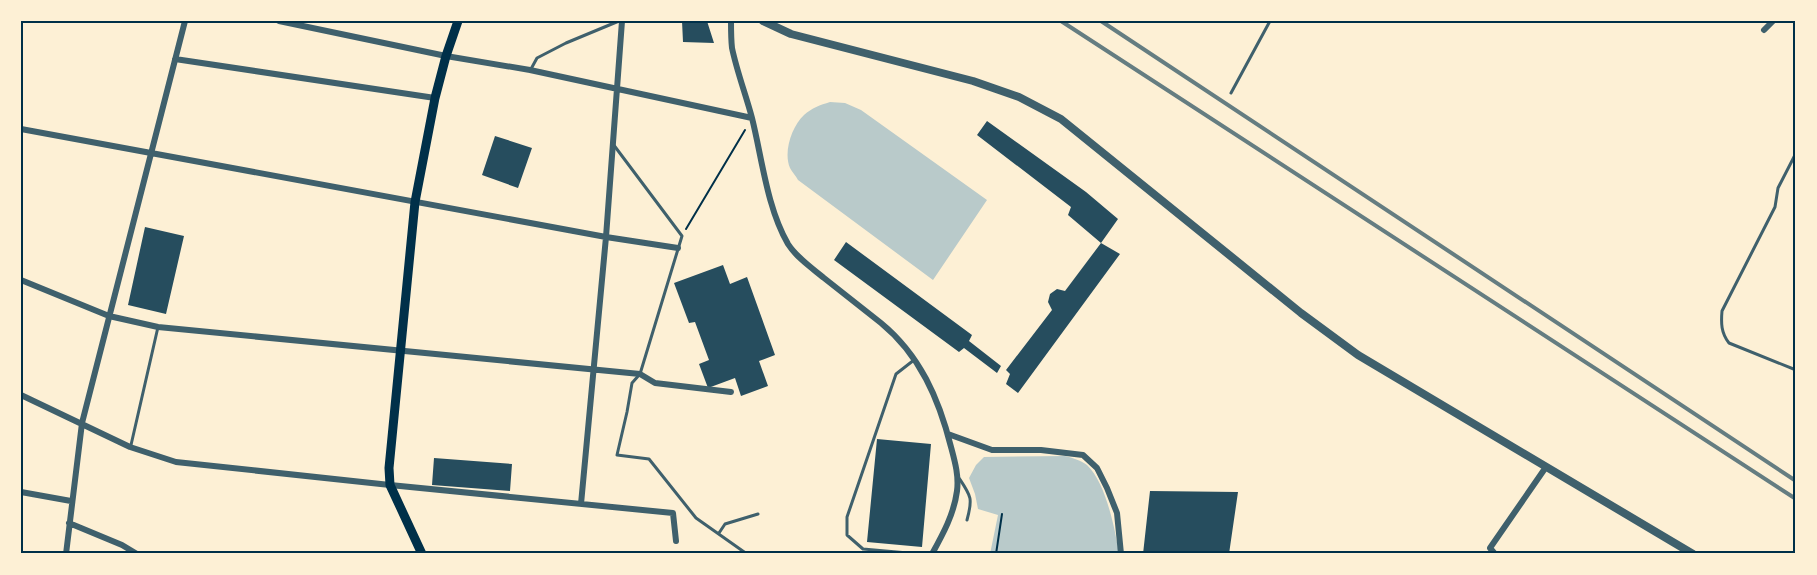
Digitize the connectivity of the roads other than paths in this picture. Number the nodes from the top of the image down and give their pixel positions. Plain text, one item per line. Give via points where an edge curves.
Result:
1 (185, 21) edge
2 (279, 21) edge
3 (457, 21) edge
4 (620, 21) edge
5 (731, 21) edge
6 (763, 21) edge
7 (1270, 21) edge
8 (1773, 21) edge
9 (1764, 30) dead end
10 (446, 56) junction
11 (175, 59) junction
12 (531, 70) junction
13 (618, 89) junction
14 (1231, 93) dead end
15 (435, 98) junction
16 (752, 118) junction
17 (21, 129) edge
18 (613, 144) junction
19 (152, 153) junction
20 (1796, 153) edge
21 (415, 202) junction
22 (606, 237) junction
23 (678, 248) junction
24 (21, 280) edge
25 (109, 316) junction
26 (158, 327) junction
27 (400, 350) junction
28 (915, 359) junction
29 (594, 369) junction
30 (1796, 370) edge
31 (640, 374) junction
32 (731, 392) dead end
33 (21, 395) edge
34 (82, 423) junction
35 (948, 434) junction
36 (130, 447) junction
37 (1546, 467) junction
38 (958, 476) junction
39 (390, 485) junction
40 (21, 492) edge
41 (71, 501) junction
42 (581, 504) junction
43 (758, 514) dead end
44 (968, 520) dead end
45 (69, 523) junction
46 (719, 533) junction
47 (675, 541) dead end
48 (66, 554) edge
49 (137, 554) edge
50 (422, 554) edge
51 (747, 554) edge
52 (919, 554) edge
53 (932, 554) edge
54 (1121, 554) edge
55 (1495, 554) edge
56 (1693, 554) edge

1 - 11 street
2 - 10 street
3 - 10 main road
4 - 12 lane via 537,58
4 - 13 street
5 - 16 street via 732,47
6 - 37 street via 791,34 973,81 1019,97 1061,119 1358,355
7 - 14 lane
8 - 9 street
10 - 12 street
10 - 15 main road
11 - 15 street
11 - 19 street
12 - 13 street
13 - 16 street
13 - 18 street
15 - 21 main road
16 - 28 street via 772,202 789,245 802,260 896,336
17 - 19 street
18 - 22 street
18 - 23 lane via 682,236
19 - 21 street
19 - 25 street
20 - 30 lane via 1778,188 1775,207 1722,311 1721,324 1729,343
21 - 22 street
21 - 27 main road
22 - 23 street
22 - 29 street
23 - 31 lane
24 - 25 street
25 - 26 street
25 - 34 street
26 - 27 street
26 - 36 lane
27 - 29 street
27 - 39 main road
28 - 35 street via 932,387
28 - 52 lane via 896,374 847,517 847,535 863,549
29 - 31 street
29 - 42 street
31 - 32 street via 655,383
31 - 46 lane via 632,383 617,454 649,459 696,518
33 - 34 street
34 - 36 street
34 - 41 street
35 - 38 street
35 - 54 street via 992,450 1083,455 1097,468 1117,513
36 - 39 street via 176,462
37 - 55 street via 1491,548
37 - 56 street
38 - 44 lane via 970,495
38 - 53 street via 953,510
39 - 42 street
39 - 50 main road
40 - 41 street
41 - 45 street
42 - 47 street via 673,513
43 - 46 lane via 725,524
45 - 48 street
45 - 49 street
46 - 51 lane

